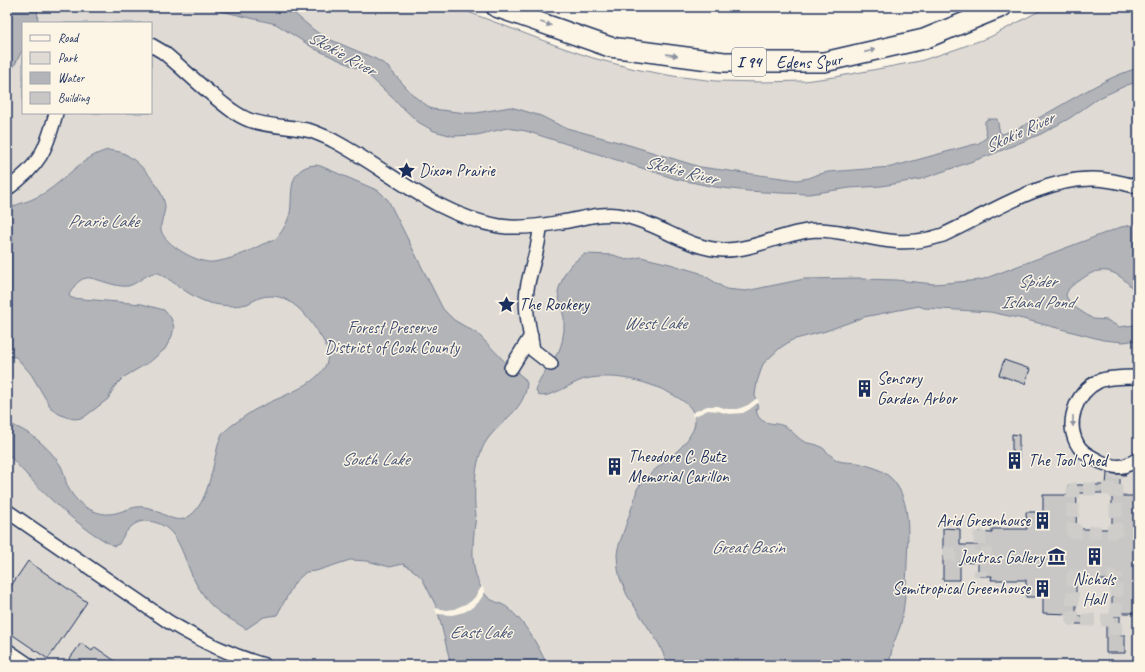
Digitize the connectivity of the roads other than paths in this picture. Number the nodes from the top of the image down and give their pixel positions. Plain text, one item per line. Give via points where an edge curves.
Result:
1 (496, 7) edge
2 (1002, 7) edge
3 (152, 46) edge
4 (56, 114) edge
5 (1138, 187) edge
6 (7, 189) edge
7 (540, 226) junction
8 (531, 336) junction
9 (551, 364) dead end
10 (512, 368) dead end
11 (1135, 379) edge
12 (1138, 459) edge
13 (7, 511) edge
14 (7, 650) edge
15 (29, 665) edge
16 (264, 665) edge

1 -> 2 highway, Edens Spur / I 94 via 610,47 724,62 824,62 924,39
3 - 7 lane via 180,66 225,106 248,120 311,131 325,136 432,202 468,217 499,226
4 - 6 lane via 42,154 28,173
5 - 7 lane via 1093,179 1057,183 943,235 914,242 883,241 825,230 810,230 726,250 693,244 643,222 612,214
7 - 8 lane via 539,242 526,290
8 - 9 lane via 534,350
8 - 10 lane
11 -> 12 lane via 1099,381 1089,388 1077,403 1072,425 1079,447 1087,455 1116,467 1123,467
13 - 16 lane via 169,622 227,652
14 - 15 lane

